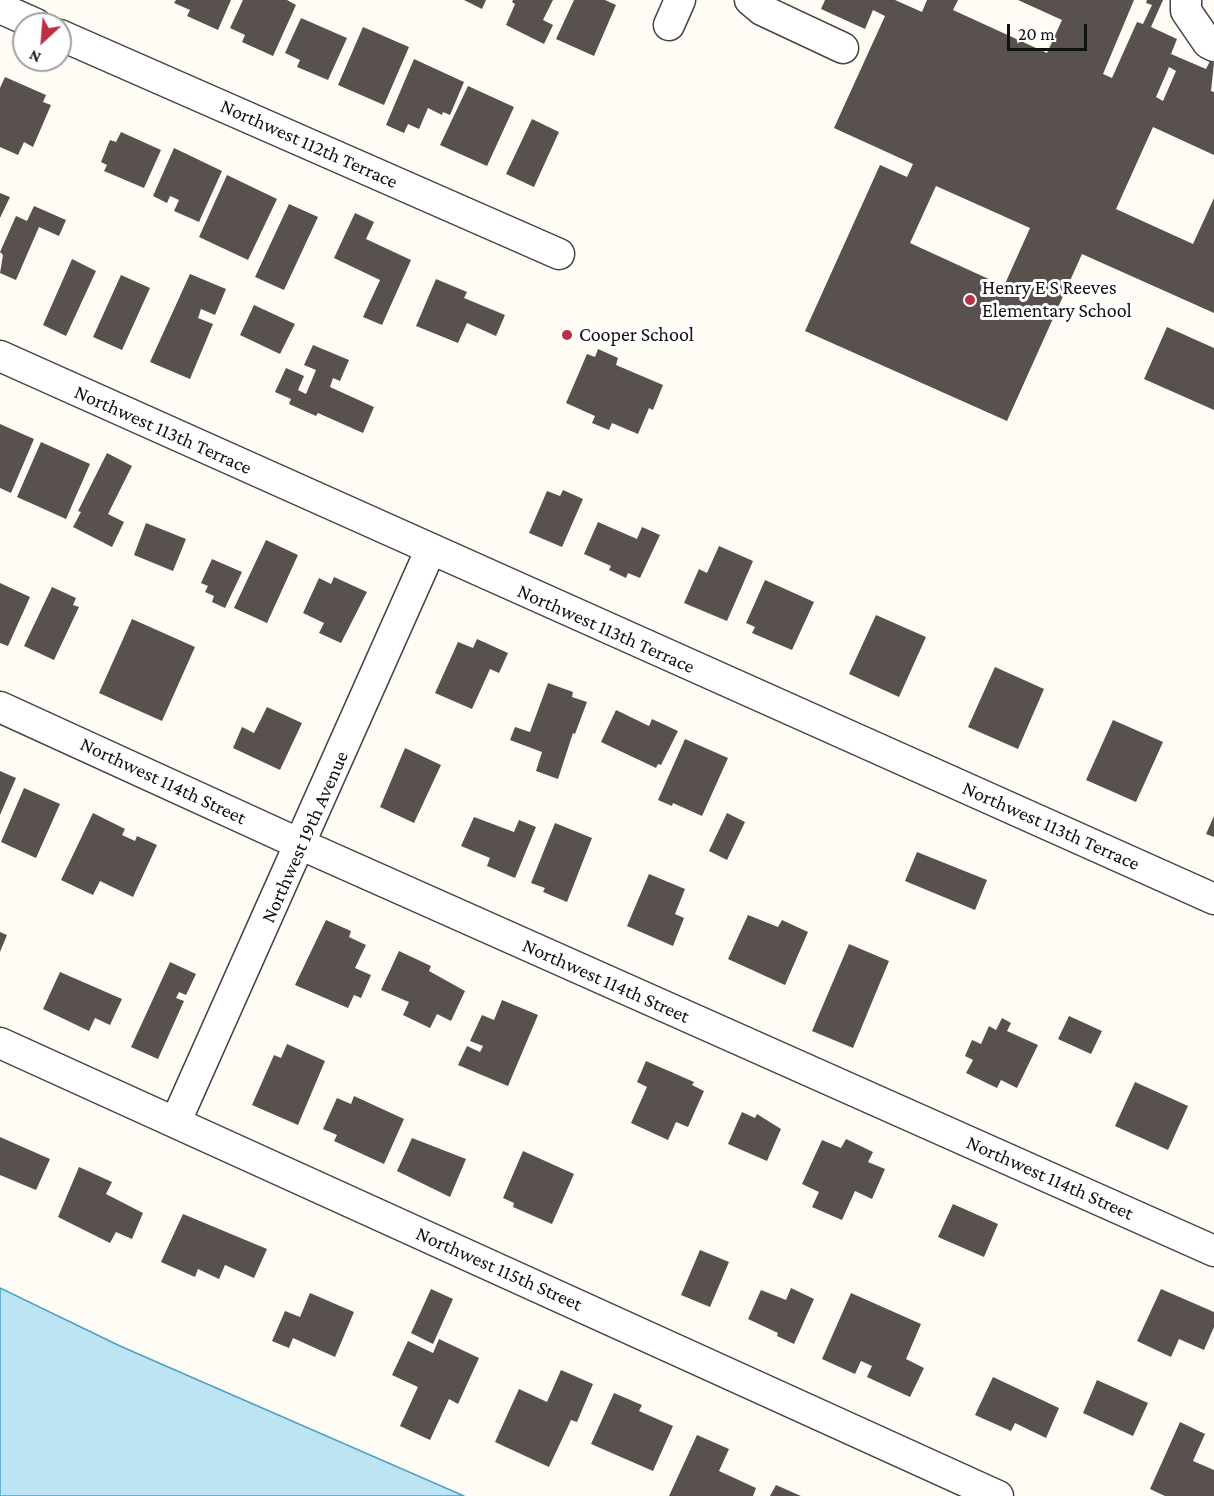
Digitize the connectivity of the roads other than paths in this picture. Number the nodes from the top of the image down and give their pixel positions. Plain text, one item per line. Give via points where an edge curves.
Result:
1 (750, 0) edge
2 (1186, 0) edge
3 (72, 40) edge
4 (1214, 45) edge
5 (843, 48) dead end
6 (559, 254) dead end
7 (0, 357) edge
8 (430, 551) junction
9 (0, 707) edge
10 (302, 845) junction
11 (1214, 899) edge
12 (0, 1043) edge
13 (176, 1121) junction
14 (1214, 1251) edge
15 (998, 1496) edge

1 - 5 street via 762,10
2 - 4 street via 1186,11 1208,43
3 - 6 street, Northwest 112th Terrace
7 - 8 street, Northwest 113th Terrace
8 - 10 street, Northwest 19th Avenue
8 - 11 street, Northwest 113th Terrace
9 - 10 street, Northwest 114th Street
10 - 13 street, Northwest 19th Avenue
10 - 14 street, Northwest 114th Street
12 - 13 street, Northwest 115th Street
13 - 15 street, Northwest 115th Street

